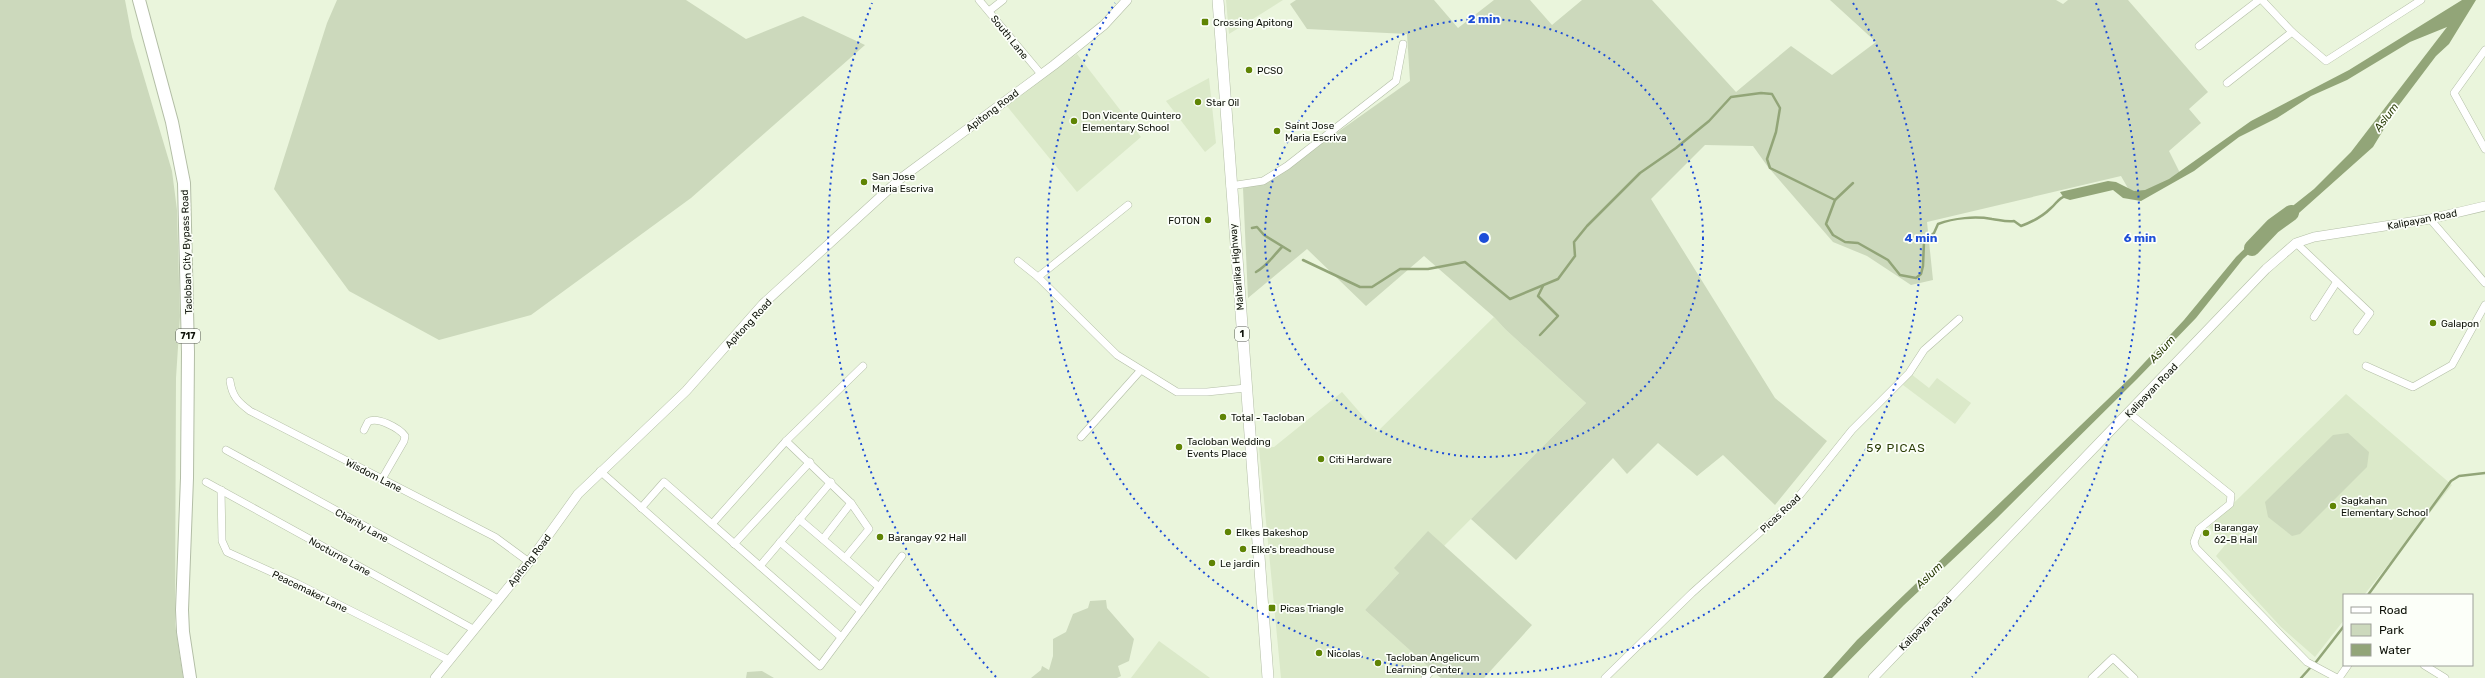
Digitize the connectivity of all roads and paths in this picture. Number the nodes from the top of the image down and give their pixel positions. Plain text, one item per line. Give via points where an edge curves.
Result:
1 (138, 0) edge
2 (979, 0) edge
3 (1003, 0) edge
4 (1128, 0) edge
5 (1218, 0) edge
6 (2261, 0) edge
7 (2421, 0) edge
8 (989, 11) junction
9 (2292, 32) junction
10 (1403, 44) dead end
11 (2199, 46) dead end
12 (2484, 54) edge
13 (1041, 74) junction
14 (2227, 83) dead end
15 (2485, 149) edge
16 (1230, 186) junction
17 (1128, 205) dead end
18 (2485, 206) edge
19 (2430, 219) junction
20 (2296, 243) junction
21 (1018, 261) dead end
22 (1038, 277) junction
23 (2336, 283) junction
24 (2485, 283) edge
25 (2485, 305) edge
26 (2314, 317) dead end
27 (1959, 319) dead end
28 (2357, 331) dead end
29 (863, 366) dead end
30 (2366, 366) dead end
31 (1140, 371) junction
32 (230, 381) dead end
33 (1246, 388) junction
34 (2128, 413) junction
35 (364, 430) dead end
36 (1081, 437) dead end
37 (786, 441) junction
38 (226, 450) dead end
39 (810, 462) junction
40 (600, 471) junction
41 (382, 479) junction
42 (206, 482) dead end
43 (831, 482) junction
44 (221, 490) junction
45 (852, 503) junction
46 (641, 508) junction
47 (799, 519) junction
48 (712, 524) junction
49 (823, 539) junction
50 (780, 542) junction
51 (734, 544) junction
52 (902, 556) dead end
53 (845, 558) junction
54 (529, 562) junction
55 (760, 566) junction
56 (879, 587) junction
57 (498, 599) junction
58 (861, 611) junction
59 (473, 630) junction
60 (841, 637) junction
61 (449, 660) junction
62 (2347, 666) edge
63 (2426, 666) edge
64 (1431, 671) dead end
65 (190, 678) edge
66 (435, 678) edge
67 (1268, 678) edge
68 (1425, 678) edge
69 (1605, 678) edge
70 (1873, 678) edge
71 (2092, 678) edge
72 (2134, 678) edge
73 (2338, 678) edge
74 (2444, 678) edge

1 - 65 highway, Tacloban City Bypass Road / 717 via 172,122 184,183 188,352 182,610
2 - 8 street, South Lane
3 - 8 street
4 - 13 street, Apitong Road via 1104,25
5 - 16 main road, Maharlika Highway / 1
6 - 9 street
6 - 11 street
7 - 9 street via 2326,62
8 - 13 street, South Lane
9 - 14 street
10 - 16 street via 1396,81 1287,166 1263,180
12 - 15 street via 2455,91 2454,96
13 - 40 street, Apitong Road via 900,179 763,304 686,391
16 - 33 main road, Maharlika Highway / 1
17 - 22 street
18 - 19 street, Kalipayan Road
19 - 20 street, Kalipayan Road via 2314,237
19 - 24 street
20 - 23 street
20 - 34 street, Kalipayan Road via 2266,269
21 - 22 street
22 - 31 street via 1117,355
23 - 26 street
23 - 28 street via 2370,313
25 - 30 street via 2452,365 2413,387
27 - 69 street, Picas Road via 1924,350 1909,372 1852,430 1795,502 1692,593
29 - 37 street
31 - 33 street via 1177,392
31 - 36 street
32 - 41 street, Wisdom Lane via 231,393 238,403 250,411
33 - 67 main road, Maharlika Highway / 1
34 - 70 street, Kalipayan Road
34 - 73 street via 2231,495 2230,504 2199,529 2194,542 2196,548 2307,662
35 - 41 street via 368,422 377,420 405,436
37 - 39 street
37 - 48 street
38 - 57 street, Charity Lane
39 - 43 street
39 - 51 street
40 - 46 street
40 - 54 street, Apitong Road via 578,494
41 - 54 street, Wisdom Lane via 495,537
42 - 44 street, Nocturne Lane
43 - 45 street
43 - 47 street
44 - 59 street, Nocturne Lane
44 - 61 street, Peacemaker Lane via 222,541 227,552 298,584
45 - 49 street
45 - 53 street via 869,529
46 - 48 street via 664,482
46 - 60 street via 820,666
47 - 49 street
47 - 50 street
48 - 51 street
49 - 53 street
50 - 55 street
50 - 58 street
51 - 55 street
52 - 56 street
53 - 56 street
54 - 57 street, Apitong Road
55 - 60 street
56 - 58 street
57 - 59 street, Apitong Road
58 - 60 street
59 - 61 street, Apitong Road
61 - 66 street, Apitong Road
62 - 73 street
63 - 74 street
64 - 68 street
71 - 72 street via 2113,658

